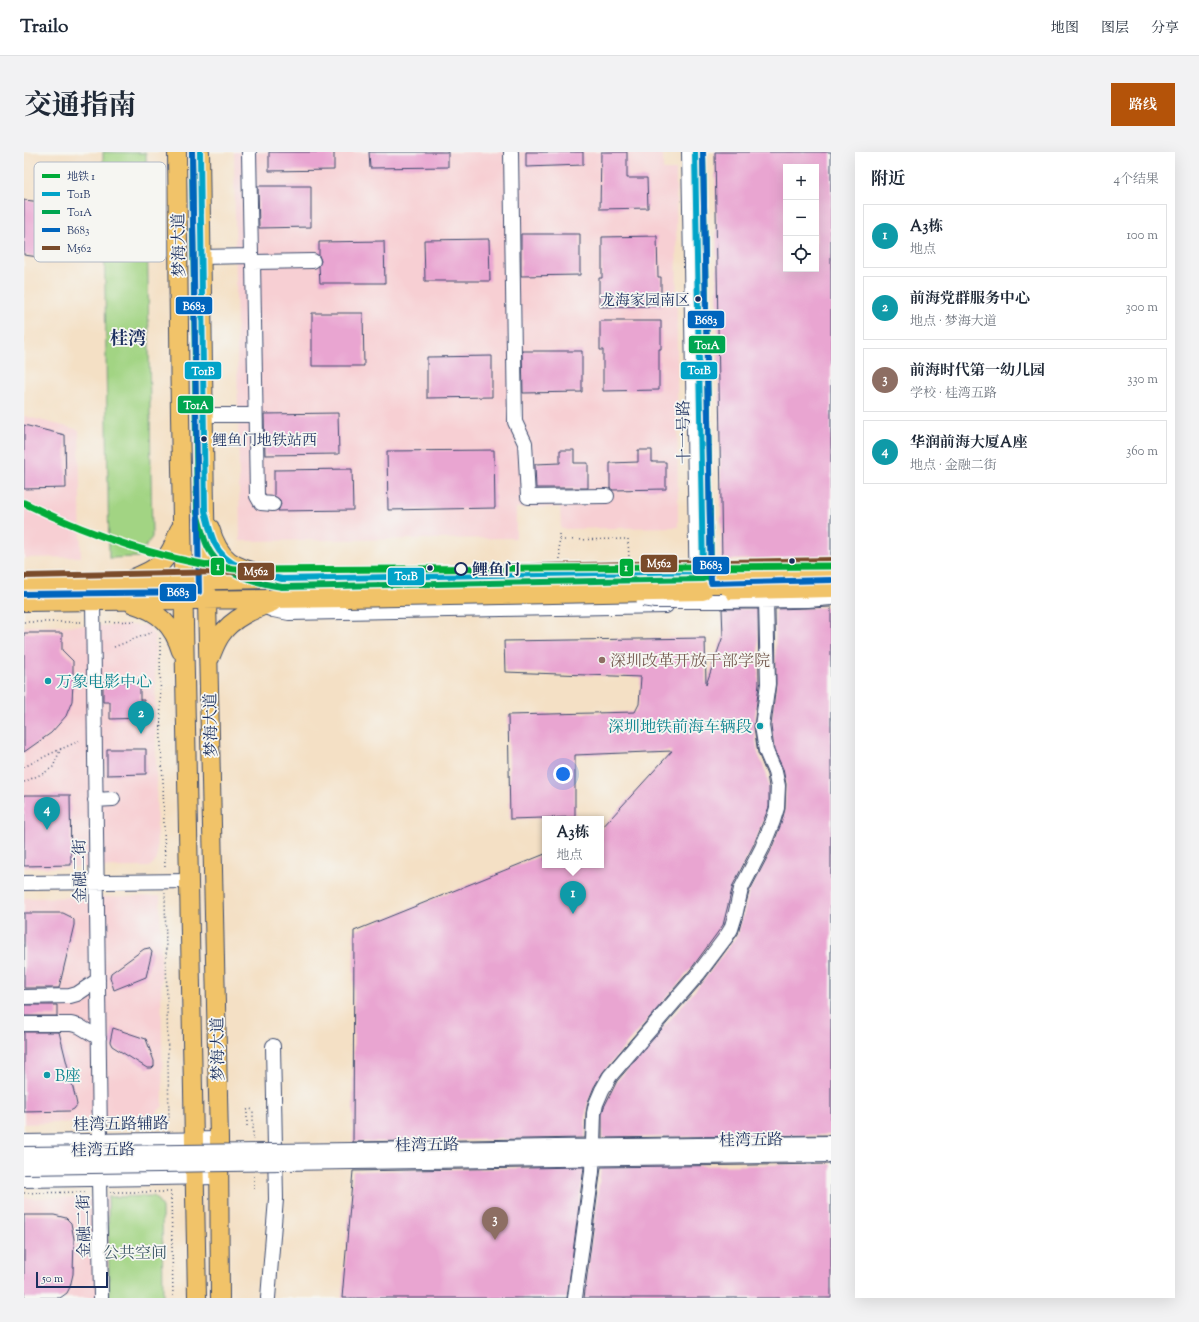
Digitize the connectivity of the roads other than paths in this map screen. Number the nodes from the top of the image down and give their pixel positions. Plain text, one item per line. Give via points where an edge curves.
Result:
1 (249, 152) edge
2 (511, 152) edge
3 (689, 152) edge
4 (696, 152) edge
5 (176, 157) edge
6 (202, 157) edge
7 (201, 257) junction
8 (252, 259) junction
9 (313, 261) dead end
10 (203, 415) junction
11 (255, 415) junction
12 (607, 496) dead end
13 (273, 504) dead end
14 (205, 511) junction
15 (182, 520) junction
16 (831, 560) edge
17 (831, 568) edge
18 (754, 570) junction
19 (703, 571) junction
20 (282, 579) junction
21 (183, 581) junction
22 (207, 581) junction
23 (123, 582) junction
24 (24, 584) edge
25 (831, 588) edge
26 (722, 595) junction
27 (703, 596) junction
28 (831, 598) edge
29 (207, 600) junction
30 (766, 600) junction
31 (123, 601) junction
32 (184, 601) junction
33 (24, 602) edge
34 (93, 602) junction
35 (257, 603) junction
36 (185, 662) junction
37 (208, 662) junction
38 (113, 799) dead end
39 (96, 800) junction
40 (189, 881) junction
41 (97, 882) junction
42 (24, 883) edge
43 (98, 980) junction
44 (24, 997) edge
45 (24, 1024) edge
46 (99, 1038) junction
47 (273, 1046) dead end
48 (100, 1134) junction
49 (194, 1139) junction
50 (219, 1139) junction
51 (24, 1142) edge
52 (831, 1143) edge
53 (592, 1152) junction
54 (24, 1154) edge
55 (831, 1155) edge
56 (352, 1156) junction
57 (24, 1167) edge
58 (195, 1177) junction
59 (220, 1177) junction
60 (24, 1180) edge
61 (100, 1185) junction
62 (101, 1298) edge
63 (196, 1298) edge
64 (220, 1298) edge
65 (268, 1298) edge
66 (575, 1298) edge

1 - 8 street
2 - 12 street via 514,422 526,443 528,497
3 - 35 street via 697,606 300,613 280,612
4 - 19 street, 十一号路
5 - 15 main road, 梦海大道
6 - 7 main road, 梦海大道
7 - 8 street
7 - 10 main road, 梦海大道
8 - 9 street
8 - 11 street
10 - 11 street
10 - 14 main road, 梦海大道
11 - 13 street via 257,496 261,502
14 - 20 main road via 213,538 226,559 246,569
14 - 22 main road, 梦海大道
15 - 21 main road, 梦海大道
15 - 23 main road via 174,546 163,562 152,570
16 - 18 street via 778,561
17 - 18 main road
18 - 19 main road
19 - 20 main road, bridge
19 - 27 street, 十一号路
20 - 22 main road
21 - 22 main road
21 - 23 main road
21 - 32 main road, 梦海大道
22 - 29 main road, 梦海大道
23 - 24 main road
25 - 26 main road
26 - 27 main road
26 - 30 street
27 - 35 main road, bridge via 601,593 279,599
28 - 30 street
29 - 32 main road
29 - 35 main road
29 - 37 main road, 梦海大道
30 - 53 street via 768,684 762,726 766,751 778,786 777,808 768,834 741,889 731,929 703,968 610,1076 602,1090 594,1113
31 - 32 main road
31 - 34 main road
31 - 36 main road via 153,612 171,627
32 - 36 main road, 梦海大道
33 - 34 main road
34 - 39 street, 金融二街 via 100,711
35 - 37 main road via 226,629
36 - 40 main road, 梦海大道
37 - 50 main road, 梦海大道
38 - 39 street
39 - 41 street, 金融二街
40 - 41 street
40 - 49 main road, 梦海大道
41 - 42 street
41 - 43 street, 金融二街
43 - 44 street via 70,996
43 - 46 street, 金融二街
45 - 46 street via 71,1024
46 - 48 street, 金融二街
47 - 65 street via 276,1199
48 - 49 street, 桂湾五路辅路
48 - 51 street, 桂湾五路辅路
49 - 50 street, 桂湾五路辅路
49 - 58 main road, 梦海大道
50 - 59 main road, 梦海大道
52 - 53 street, 桂湾五路
53 - 55 street, 桂湾五路
53 - 56 street, 桂湾五路
53 - 66 street via 592,1172
54 - 56 street, 桂湾五路, bridge
56 - 57 street, 桂湾五路, bridge
58 - 59 street
58 - 61 street
58 - 63 main road, 梦海大道
59 - 64 main road, 梦海大道
60 - 61 street
61 - 62 street, 金融二街

